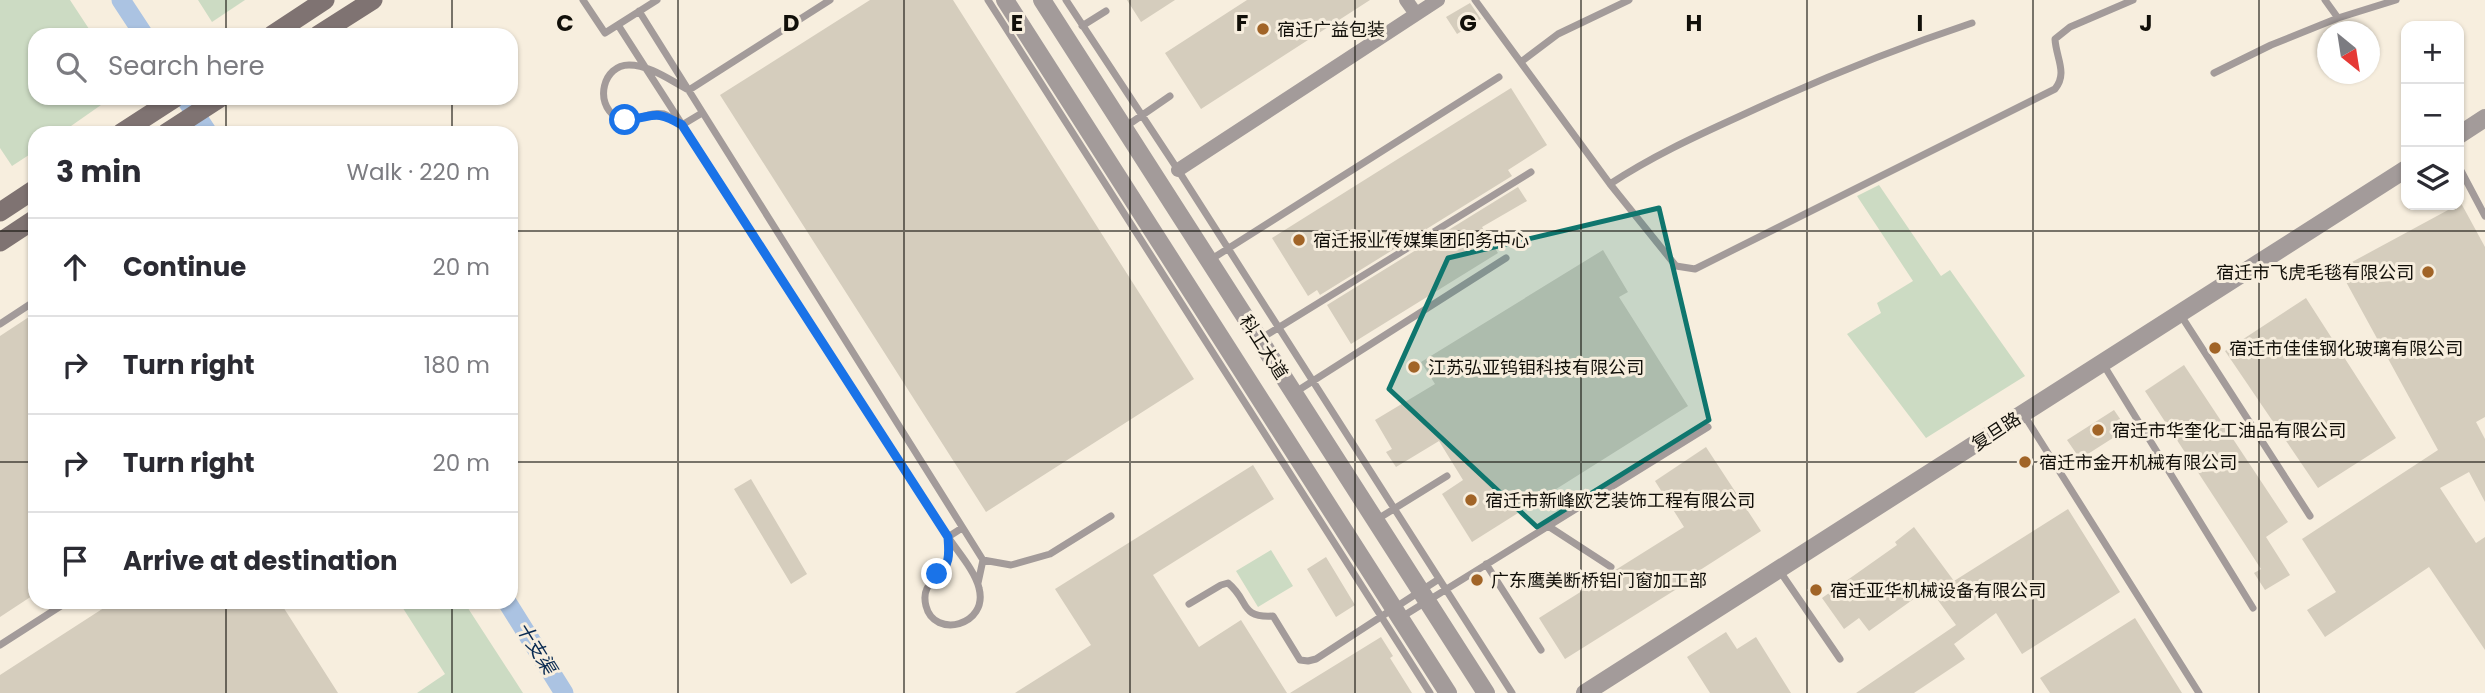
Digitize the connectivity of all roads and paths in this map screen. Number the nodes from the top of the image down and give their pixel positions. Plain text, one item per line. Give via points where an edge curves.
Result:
1 (325, 0) edge
2 (373, 0) edge
3 (583, 0) edge
4 (657, 0) edge
5 (830, 0) edge
6 (988, 0) edge
7 (1005, 0) edge
8 (1042, 0) edge
9 (1066, 0) edge
10 (1406, 0) edge
11 (1438, 0) edge
12 (1475, 0) edge
13 (1629, 0) edge
14 (2133, 0) edge
15 (2325, 0) edge
16 (2396, 0) edge
17 (639, 11) junction
18 (1106, 11) dead end
19 (1416, 14) junction
20 (2338, 18) junction
21 (1972, 23) dead end
22 (618, 25) junction
23 (1082, 26) junction
24 (282, 28) edge
25 (328, 28) edge
26 (1521, 62) junction
27 (645, 67) junction
28 (2214, 74) dead end
29 (1499, 77) dead end
30 (689, 90) junction
31 (1170, 96) dead end
32 (164, 105) edge
33 (209, 105) edge
34 (702, 113) junction
35 (1142, 116) junction
36 (2485, 118) edge
37 (682, 125) junction
38 (132, 126) edge
39 (177, 126) edge
40 (1124, 128) junction
41 (2464, 132) edge
42 (1178, 170) junction
43 (1531, 172) dead end
44 (2401, 172) edge
45 (2464, 176) edge
46 (1610, 184) junction
47 (28, 194) edge
48 (0, 212) edge
49 (2485, 216) edge
50 (28, 224) edge
51 (0, 242) edge
52 (1228, 249) junction
53 (1506, 258) dead end
54 (1209, 261) junction
55 (28, 306) edge
56 (2180, 314) junction
57 (0, 324) edge
58 (1278, 327) junction
59 (1259, 339) junction
60 (2103, 363) junction
61 (1313, 381) junction
62 (1294, 393) junction
63 (2023, 414) junction
64 (1708, 426) dead end
65 (1447, 476) dead end
66 (1394, 508) junction
67 (1111, 516) dead end
68 (2310, 516) dead end
69 (1375, 520) junction
70 (1548, 526) junction
71 (962, 528) junction
72 (948, 537) junction
73 (983, 560) junction
74 (1486, 564) junction
75 (1611, 567) dead end
76 (1779, 570) junction
77 (1439, 579) junction
78 (978, 584) junction
79 (1446, 590) junction
80 (1424, 596) junction
81 (1189, 604) dead end
82 (2253, 608) dead end
83 (56, 609) edge
84 (1392, 614) junction
85 (0, 645) edge
86 (1541, 650) dead end
87 (1840, 659) dead end
88 (1430, 693) edge
89 (1448, 693) edge
90 (1486, 693) edge
91 (1512, 693) edge
92 (1586, 693) edge
93 (2199, 693) edge

1 - 24 main road
2 - 25 main road
3 - 22 lane via 605,33
4 - 17 lane
5 - 30 lane
6 - 84 lane
7 - 84 street, 科工大道
8 - 40 street, 科工大道
9 - 23 lane
10 - 19 street
11 - 19 street
12 - 26 lane
13 - 26 lane via 1558,34
14 - 46 lane via 2070,27 2055,39 2062,69 2061,81 2054,89 1695,269 1676,266
15 - 20 lane
16 - 20 lane
17 - 22 lane
17 - 30 lane
18 - 23 lane
19 - 42 street
20 - 28 lane
21 - 46 lane via 1820,79 1645,161
22 - 27 lane
23 - 35 lane
26 - 46 lane
27 - 30 lane
27 - 37 lane
27 - 37 lane via 614,70 603,88 608,109 625,120 665,114
29 - 52 lane
30 - 34 lane
31 - 35 lane
32 - 38 main road
33 - 39 main road
34 - 37 lane
34 - 71 lane
35 - 40 lane
35 - 42 lane
36 - 41 street
37 - 72 lane
40 - 54 street, 科工大道
42 - 52 lane
43 - 58 lane
44 - 56 street, 复旦路
45 - 49 lane
47 - 48 main road
50 - 51 main road
52 - 54 lane
52 - 58 lane
53 - 61 lane
54 - 59 street, 科工大道
55 - 57 lane
56 - 60 street, 复旦路
56 - 68 lane
58 - 59 lane
58 - 61 lane
59 - 62 street, 科工大道
60 - 63 street, 复旦路
60 - 82 lane
61 - 62 lane
61 - 66 lane
62 - 69 street, 科工大道
63 - 76 street, 复旦路
63 - 93 lane
64 - 70 lane
65 - 66 lane
66 - 69 lane
66 - 77 lane
67 - 73 lane via 1050,554 1011,565
69 - 80 street, 科工大道
70 - 74 lane
70 - 75 lane
71 - 72 lane
71 - 73 lane
72 - 78 lane
72 - 78 lane via 948,561 925,593 929,613 945,624 971,619 979,607
73 - 78 lane
74 - 79 lane
74 - 86 lane
76 - 87 lane
76 - 92 street, 复旦路
77 - 79 lane
77 - 80 lane
79 - 80 lane
79 - 91 lane
80 - 84 lane
80 - 90 street, 科工大道
81 - 84 lane via 1228,583 1250,613 1258,618 1273,616 1300,660 1308,662
83 - 85 lane
84 - 88 lane
84 - 89 street, 科工大道

